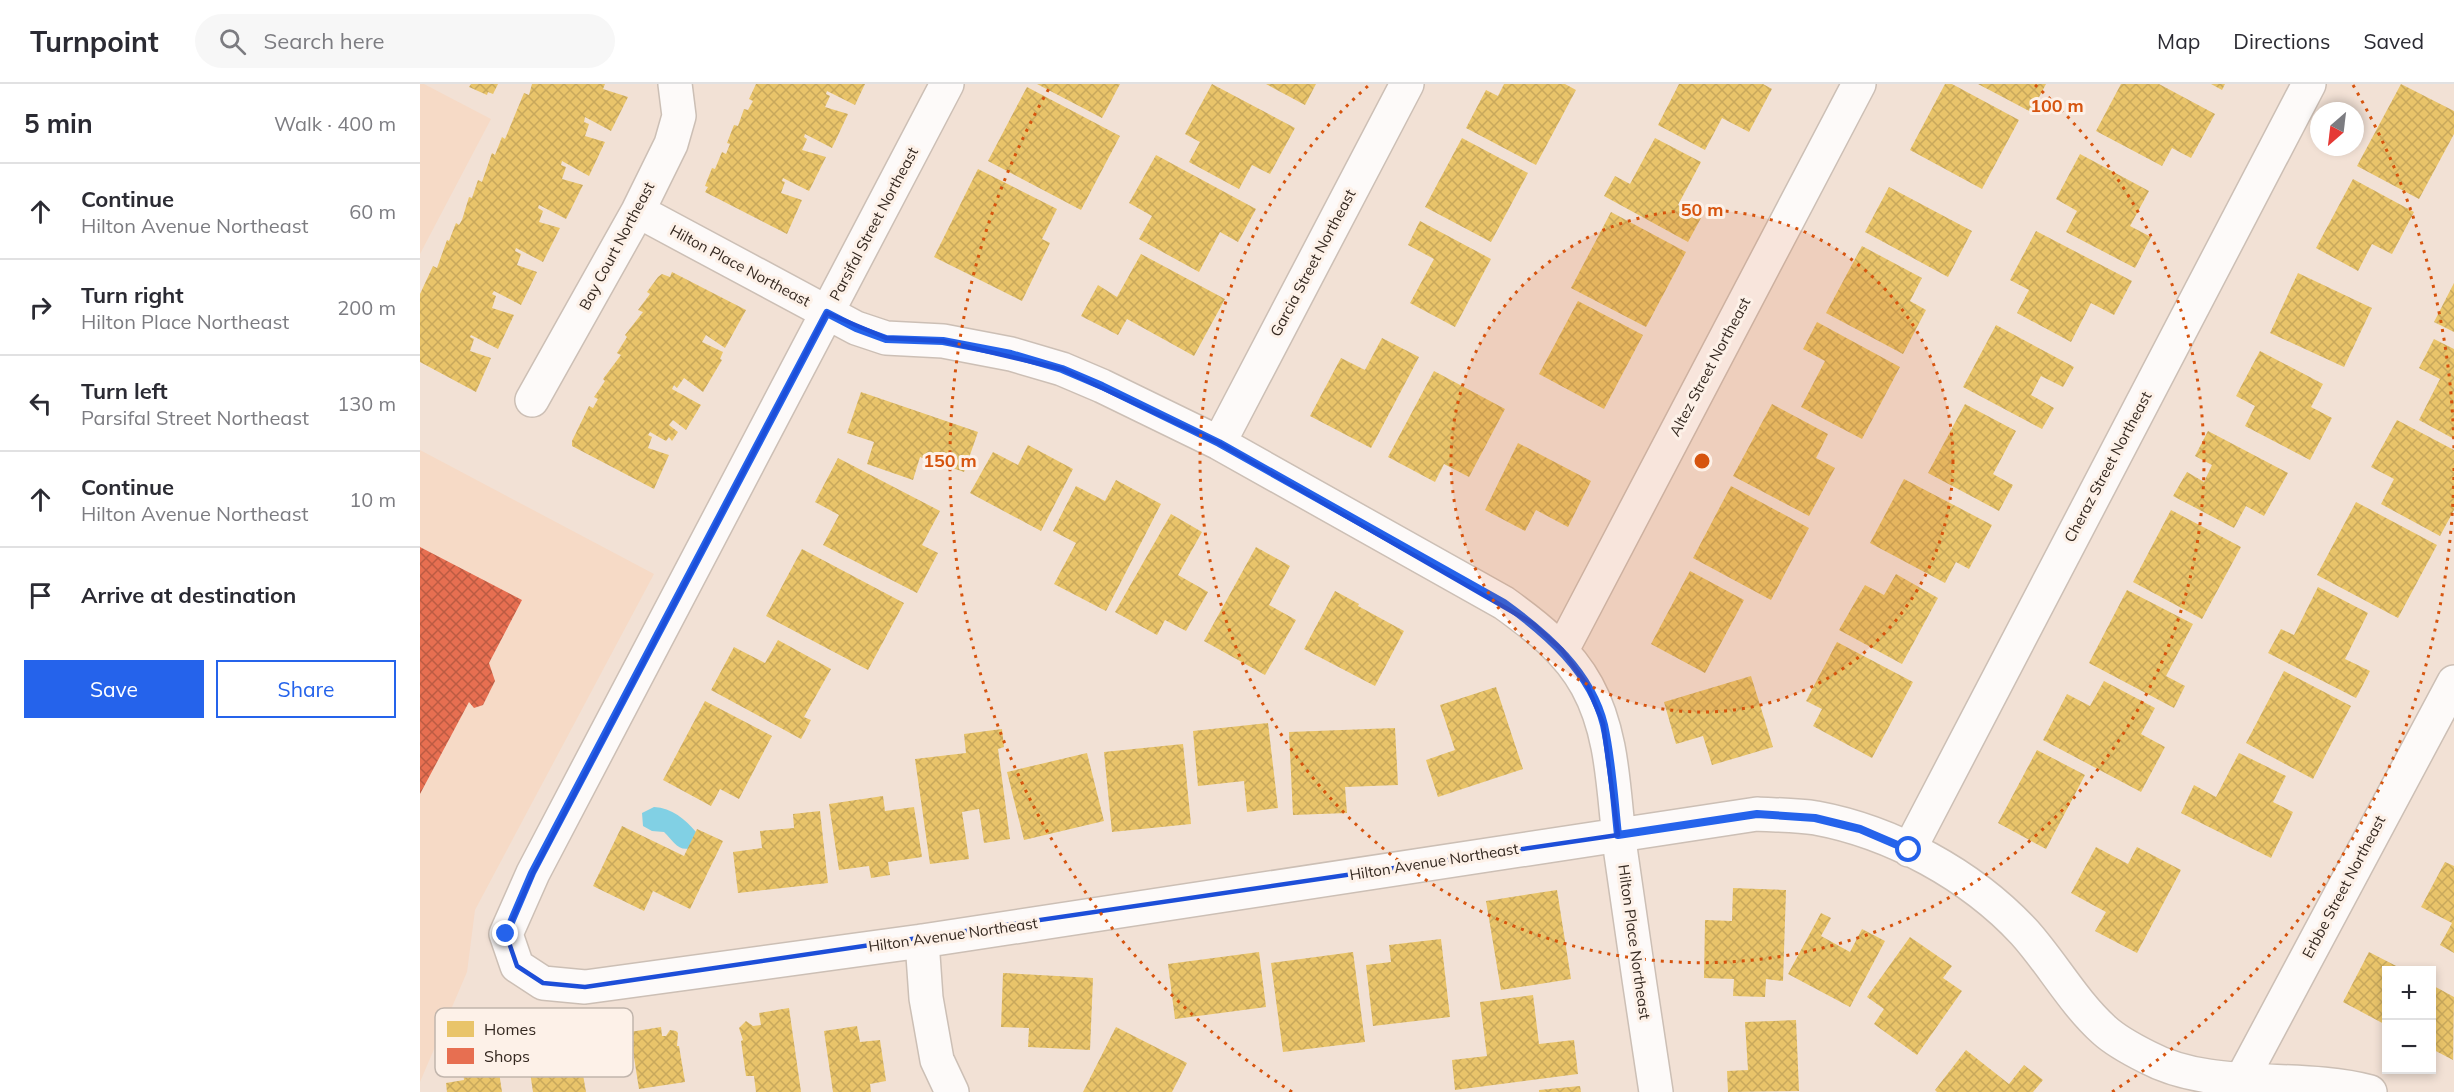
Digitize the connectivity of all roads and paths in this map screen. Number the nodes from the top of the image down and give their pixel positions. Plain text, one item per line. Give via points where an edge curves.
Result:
1 (675, 84) edge
2 (947, 84) edge
3 (1407, 84) edge
4 (1858, 84) edge
5 (2309, 84) edge
6 (638, 211) junction
7 (827, 313) junction
8 (532, 400) dead end
9 (1219, 443) junction
10 (1562, 650) junction
11 (2454, 682) edge
12 (1618, 835) junction
13 (1909, 850) junction
14 (532, 873) joint
15 (922, 940) junction
16 (2239, 1086) edge
17 (952, 1092) edge
18 (1656, 1092) edge
19 (2370, 1092) edge

1 - 6 street, Bay Court Northeast via 679,116 671,144
2 - 7 street, Parsifal Street Northeast
3 - 9 street, Garcia Street Northeast
4 - 10 street, Altez Street Northeast
5 - 13 street, Cheraz Street Northeast
6 - 7 street, Hilton Place Northeast
6 - 8 street, Bay Court Northeast
7 - 9 street, Hilton Place Northeast via 886,339 943,341 1062,369 1149,406
7 - 14 street, Parsifal Street Northeast
9 - 10 street, Hilton Place Northeast via 1504,603
10 - 12 street, Hilton Place Northeast via 1587,685 1603,723
11 - 16 street, Erbbe Street Northeast
12 - 13 street, Hilton Avenue Northeast via 1757,814 1815,818 1860,829
12 - 15 street, Hilton Avenue Northeast
12 - 18 street, Hilton Place Northeast
13 - 16 street, Hilton Avenue Northeast via 1988,897 2024,933 2105,1031 2148,1058
14 - 15 street, Hilton Avenue Northeast via 506,934 517,966 543,983 585,987
15 - 17 street via 926,998 937,1060
16 - 19 street, Hilton Avenue Northeast via 2310,1083

